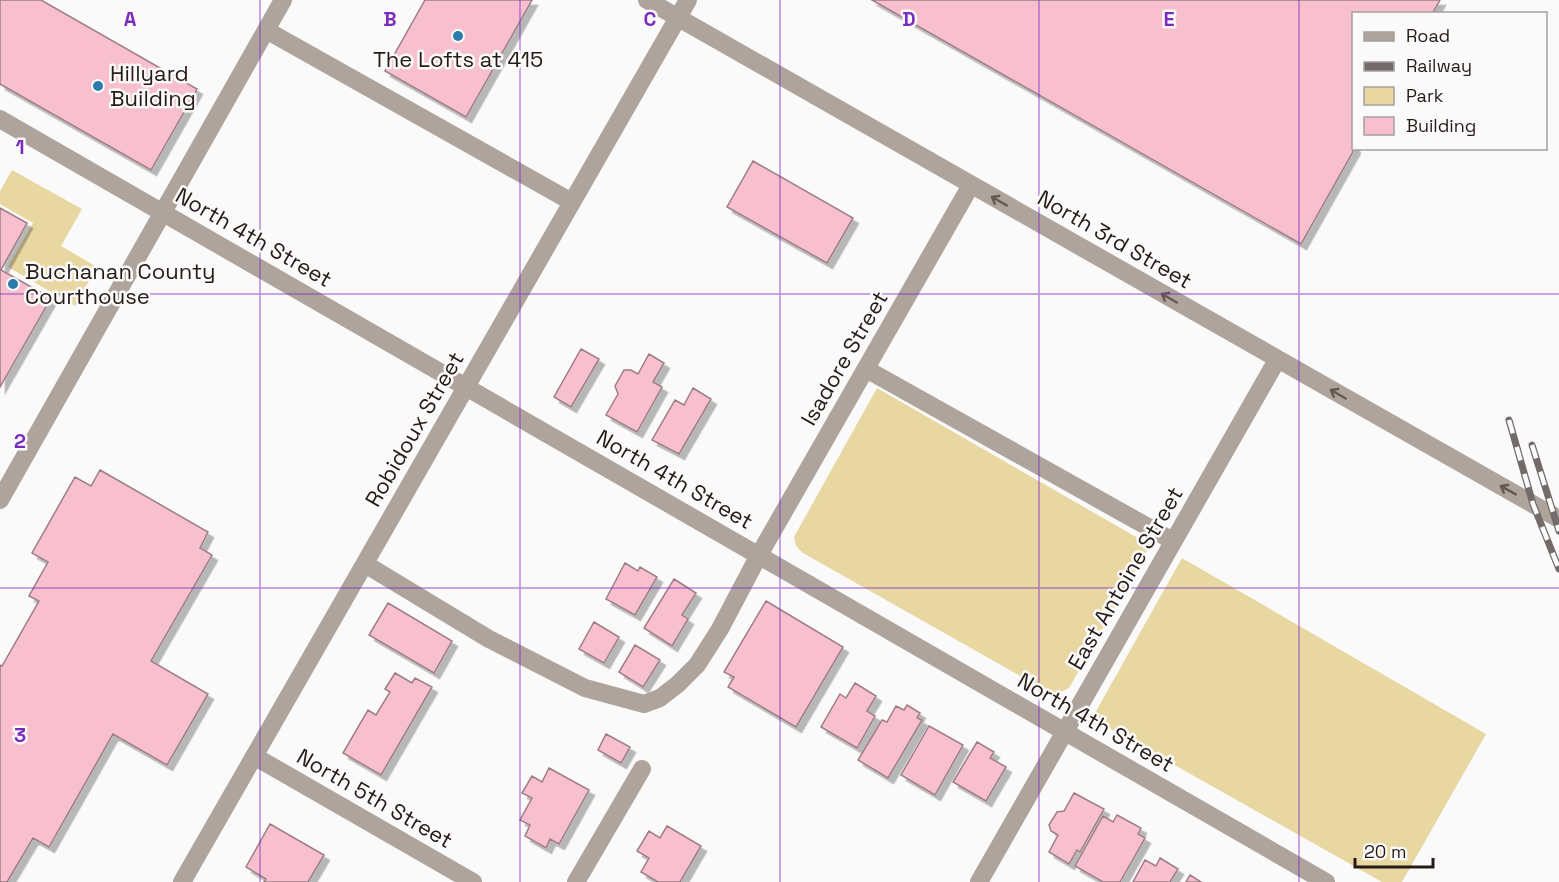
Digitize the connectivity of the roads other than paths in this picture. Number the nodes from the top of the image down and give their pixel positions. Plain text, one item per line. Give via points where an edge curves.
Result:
1 (283, 0) edge
2 (647, 0) edge
3 (688, 0) edge
4 (678, 18) junction
5 (266, 30) junction
6 (0, 118) edge
7 (971, 185) junction
8 (572, 202) junction
9 (163, 213) junction
10 (1277, 360) junction
11 (866, 369) junction
12 (465, 386) junction
13 (0, 500) edge
14 (1559, 519) edge
15 (1173, 541) junction
16 (759, 555) junction
17 (365, 564) junction
18 (1065, 731) junction
19 (254, 756) junction
20 (642, 769) dead end
21 (182, 882) edge
22 (473, 882) edge
23 (576, 882) edge
24 (979, 882) edge
25 (1326, 882) edge

1 - 5 street
2 - 4 street, North 3rd Street
3 - 4 street, Robidoux Street
4 - 7 street, North 3rd Street
4 - 8 street, Robidoux Street
5 - 8 street
5 - 9 street
6 - 9 street, North 4th Street
10 -> 7 street, North 3rd Street
7 - 11 street, Isadore Street
8 - 12 street, Robidoux Street
9 - 12 street, North 4th Street
9 - 13 street
14 -> 10 street, North 3rd Street
10 - 15 street, East Antoine Street
11 - 15 street
11 - 16 street, Isadore Street
12 - 16 street, North 4th Street
12 - 17 street, Robidoux Street
15 - 18 street, East Antoine Street
16 - 17 street, Isadore Street via 697,665 660,698 644,704 585,688 489,639
16 - 18 street, North 4th Street
17 - 19 street, Robidoux Street
18 - 24 street, East Antoine Street
18 - 25 street, North 4th Street
19 - 21 street, Robidoux Street
19 - 22 street, North 5th Street
20 - 23 street

